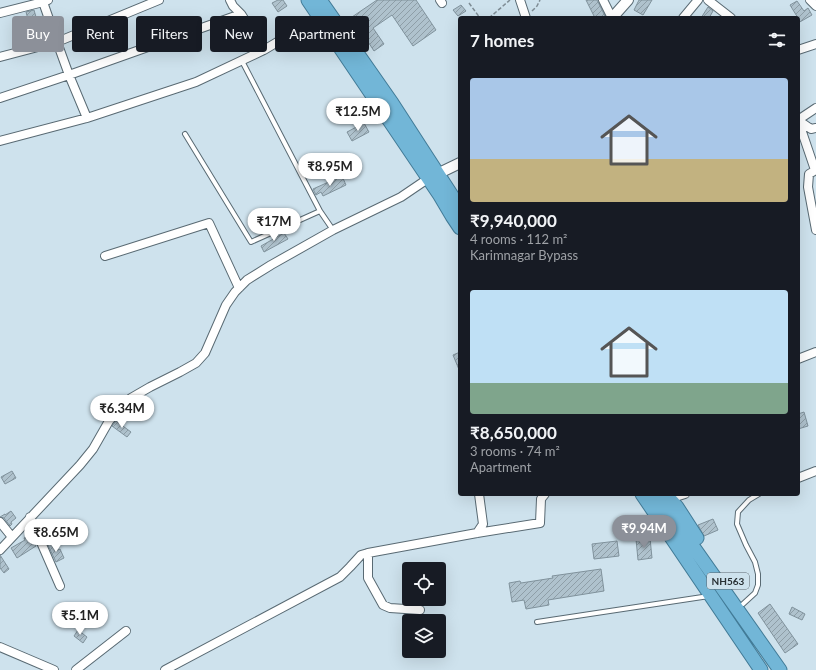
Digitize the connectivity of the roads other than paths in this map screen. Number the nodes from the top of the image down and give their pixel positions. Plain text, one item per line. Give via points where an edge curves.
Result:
1 (158, 0) edge
2 (230, 0) edge
3 (308, 0) edge
4 (320, 0) edge
5 (520, 0) edge
6 (603, 0) edge
7 (628, 0) edge
8 (698, 0) edge
9 (708, 0) edge
10 (810, 0) edge
11 (44, 1) edge
12 (816, 6) edge
13 (0, 13) edge
14 (241, 14) joint
15 (49, 16) edge
16 (319, 16) edge
17 (526, 16) edge
18 (611, 16) edge
19 (614, 16) edge
20 (685, 16) edge
21 (728, 16) edge
22 (64, 39) edge
23 (816, 44) edge
24 (800, 49) edge
25 (19, 52) edge
26 (61, 52) edge
27 (260, 52) edge
28 (345, 52) edge
29 (0, 57) edge
30 (242, 61) junction
31 (69, 75) junction
32 (0, 98) edge
33 (816, 108) edge
34 (86, 118) junction
35 (800, 119) edge
36 (800, 121) edge
37 (800, 126) edge
38 (816, 128) edge
39 (185, 134) dead end
40 (0, 141) edge
41 (458, 164) edge
42 (816, 170) edge
43 (434, 176) junction
44 (458, 206) edge
45 (320, 211) junction
46 (458, 225) edge
47 (333, 230) junction
48 (816, 230) edge
49 (105, 256) dead end
50 (239, 288) junction
51 (816, 352) edge
52 (800, 358) edge
53 (816, 471) edge
54 (800, 477) edge
55 (479, 496) edge
56 (543, 496) edge
57 (643, 496) edge
58 (662, 496) edge
59 (756, 496) edge
60 (30, 517) junction
61 (0, 522) edge
62 (477, 533) junction
63 (12, 537) junction
64 (0, 550) edge
65 (368, 553) junction
66 (60, 586) dead end
67 (711, 596) junction
68 (743, 604) junction
69 (420, 610) dead end
70 (537, 622) dead end
71 (126, 631) dead end
72 (0, 647) edge
73 (54, 670) edge
74 (76, 670) edge
75 (165, 670) edge
76 (761, 670) edge
77 (780, 670) edge
78 (788, 670) edge

1 - 22 street
2 - 14 street
3 - 16 highway
4 - 43 highway via 392,103
5 - 17 street
6 - 18 street
7 - 19 street
8 - 20 street
9 - 21 street
10 - 12 street
11 - 13 street
11 - 15 street
14 - 31 street
23 - 24 street
25 - 29 street
26 - 31 street
27 - 30 street
28 - 43 highway
30 - 34 street via 196,82
30 - 45 lane
31 - 32 street
31 - 34 street
33 - 35 street
34 - 40 street
36 - 38 street via 811,129
37 - 42 street
39 - 45 lane via 251,242
41 - 43 street
42 - 48 street via 809,174 808,187
43 - 44 highway
43 - 46 highway via 439,194
43 - 47 street via 401,197
45 - 47 lane
47 - 50 street via 271,265
49 - 50 street via 209,223
50 - 60 street via 226,305 204,353 196,362 131,398 122,406 80,465
51 - 52 street
53 - 54 street
55 - 62 street via 483,524
56 - 62 street via 541,499 540,523
57 - 67 highway, NH563
58 - 68 highway, NH563 via 677,507
58 - 77 highway
59 - 68 lane via 738,512 737,524 758,574 755,594
60 - 63 street
60 - 66 street
61 - 63 street
62 - 65 street
63 - 64 street
65 - 69 street via 368,578 383,605 390,608
65 - 75 street via 361,555 340,577
67 - 70 lane
67 - 76 highway, NH563
68 - 78 highway, NH563
71 - 74 street
72 - 73 street

